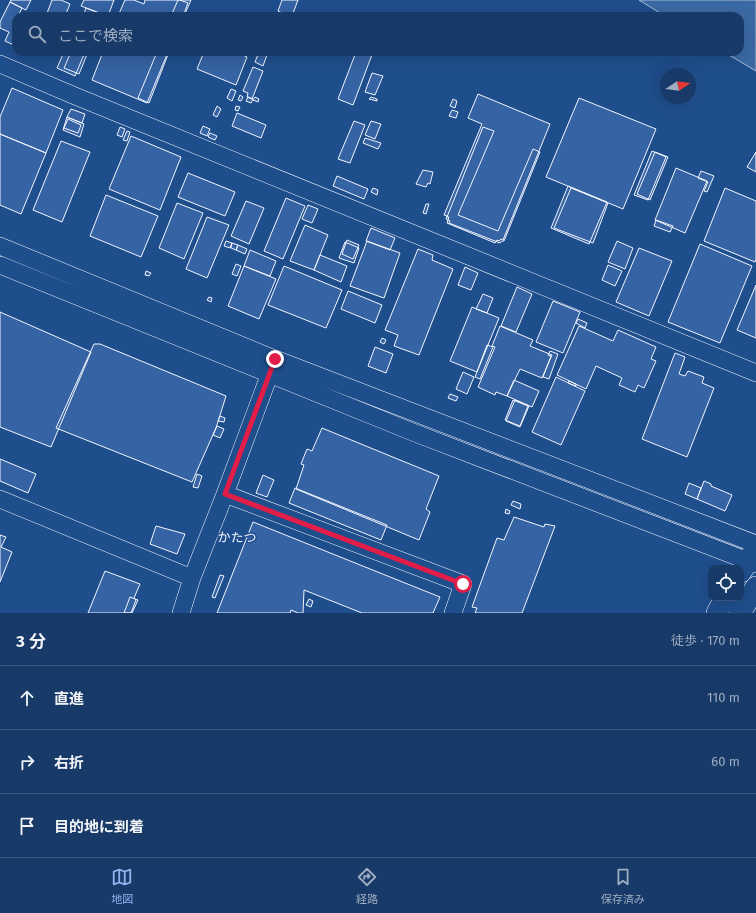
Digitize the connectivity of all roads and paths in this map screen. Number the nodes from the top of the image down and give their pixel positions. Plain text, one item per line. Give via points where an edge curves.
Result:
1 (0, 64) edge
2 (0, 246) edge
3 (0, 265) edge
4 (275, 359) junction
5 (756, 373) edge
6 (269, 375) junction
7 (225, 494) junction
8 (0, 499) edge
9 (751, 557) edge
10 (192, 578) junction
11 (756, 586) edge
12 (724, 601) edge
13 (181, 613) edge
14 (453, 613) edge
15 (717, 613) edge
16 (740, 613) edge

1 - 5 street
2 - 4 street
3 - 6 street
4 - 6 street
4 - 9 street
6 - 7 street
6 - 9 street via 415,433
7 - 10 street
7 - 14 street via 463,584
8 - 10 street
10 - 13 street
11 - 16 main road
12 - 15 main road

